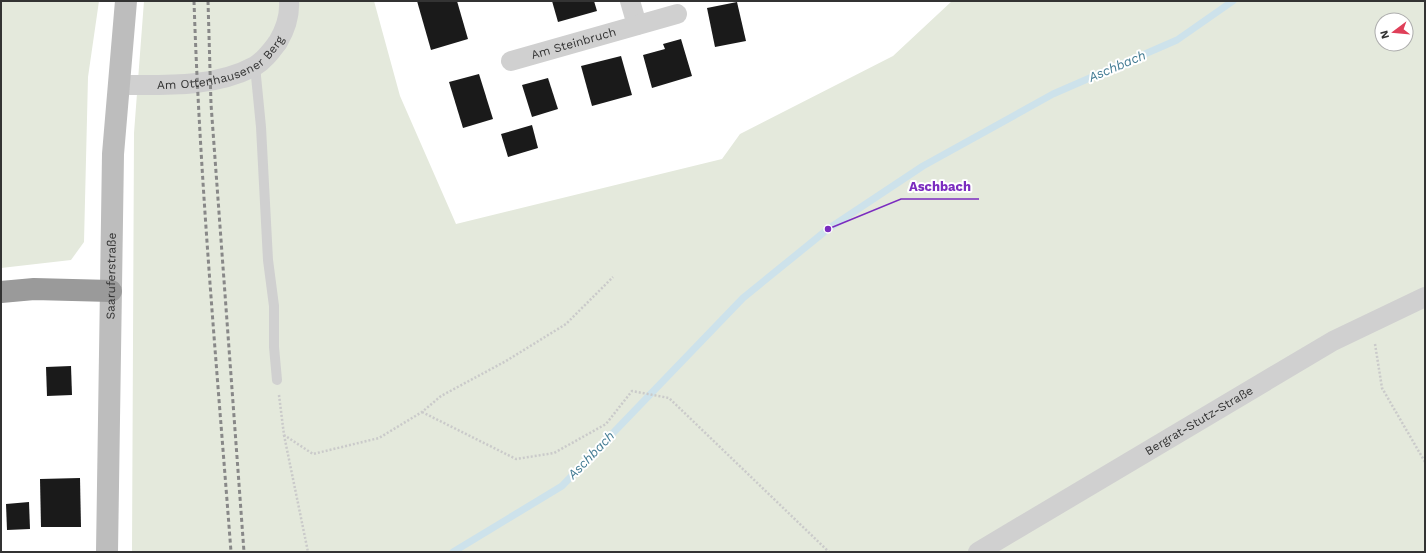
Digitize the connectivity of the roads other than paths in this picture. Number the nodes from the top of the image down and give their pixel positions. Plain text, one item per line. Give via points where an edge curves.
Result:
1 (126, 1) edge
2 (289, 1) edge
3 (630, 1) edge
4 (677, 14) dead end
5 (637, 25) junction
6 (511, 61) dead end
7 (255, 66) junction
8 (119, 85) junction
9 (111, 291) junction
10 (1, 292) edge
11 (1425, 297) edge
12 (277, 380) road end
13 (108, 552) edge
14 (978, 552) edge

1 - 8 main road, Saaruferstraße
2 - 7 street, Am Ottenhausener Berg via 290,9 282,34 268,55
3 - 5 street
4 - 5 street, Am Steinbruch
5 - 6 street, Am Steinbruch
7 - 8 street, Am Ottenhausener Berg via 224,78
7 - 12 lane via 268,260 274,306
8 - 9 main road, Saaruferstraße via 113,154
9 - 10 highway via 34,289
9 - 13 main road, Saaruferstraße
11 - 14 street, Bergrat-Stutz-Straße via 1333,341

